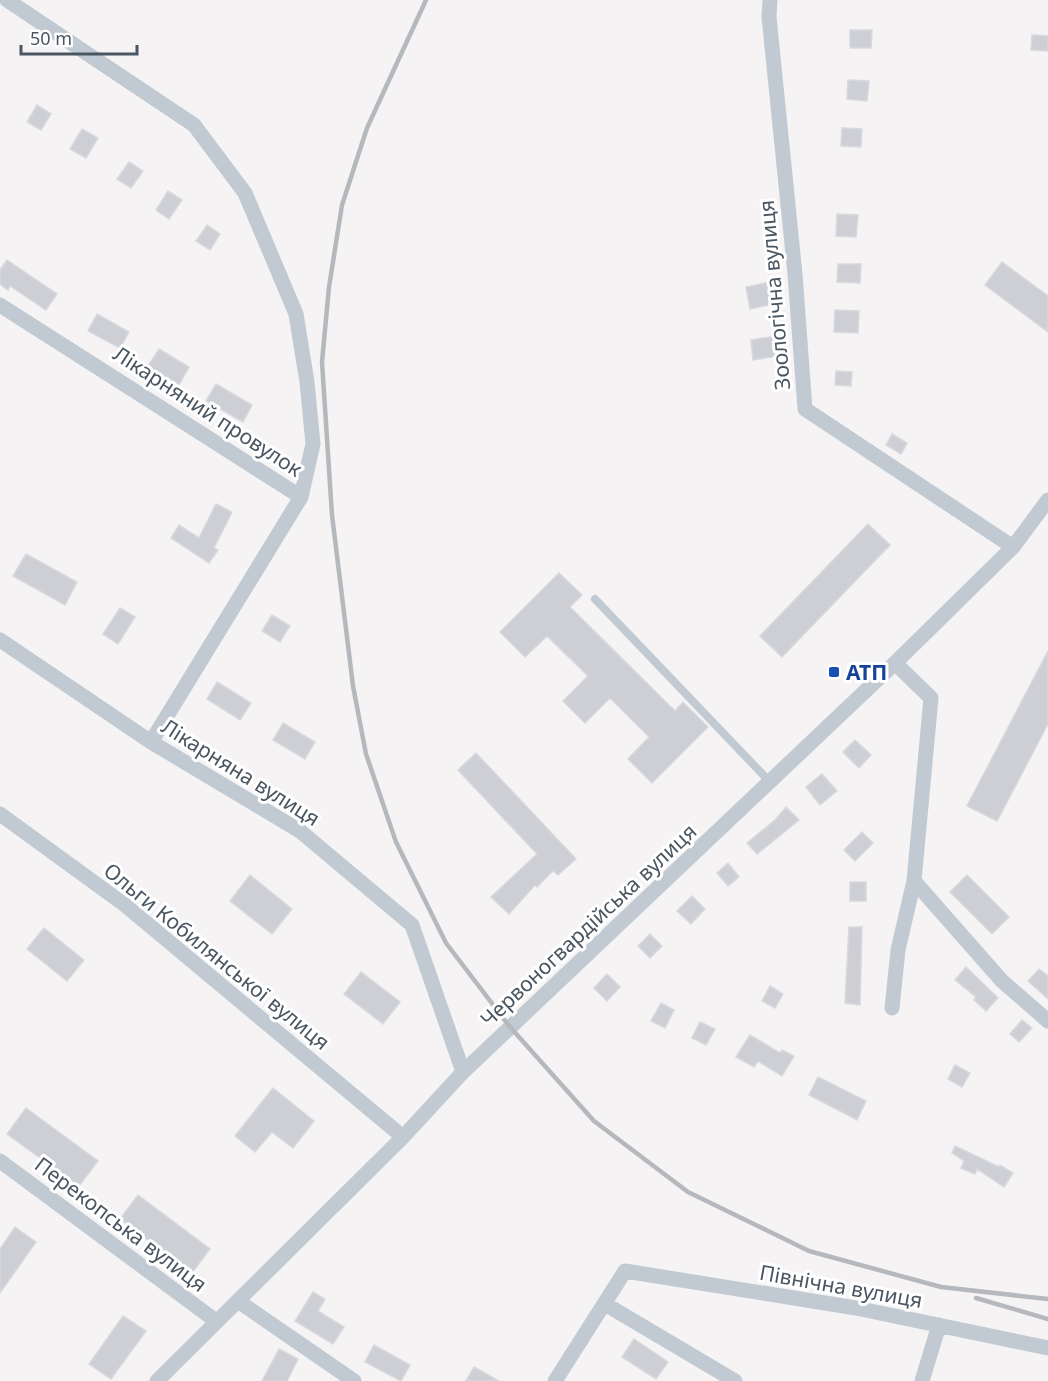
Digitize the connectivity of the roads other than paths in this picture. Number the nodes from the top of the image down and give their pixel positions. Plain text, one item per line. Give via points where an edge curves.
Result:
1 (7, 0) edge
2 (770, 0) edge
3 (0, 305) edge
4 (301, 497) junction
5 (1048, 500) edge
6 (1013, 547) junction
7 (595, 599) dead end
8 (0, 640) edge
9 (895, 663) junction
10 (151, 742) junction
11 (770, 782) junction
12 (0, 814) edge
13 (914, 881) junction
14 (892, 1008) dead end
15 (1048, 1021) edge
16 (463, 1072) junction
17 (403, 1137) junction
18 (0, 1161) edge
19 (238, 1301) junction
20 (605, 1304) junction
21 (216, 1321) junction
22 (939, 1325) junction
23 (1048, 1348) edge
24 (157, 1381) edge
25 (354, 1381) edge
26 (555, 1381) edge
27 (735, 1381) edge
28 (922, 1381) edge

1 - 4 street via 194,125 245,193 296,314 313,444
2 - 6 street, Зоологічна вулиця via 805,410
3 - 4 street, Лікарняний провулок
4 - 10 street, Лікарняний провулок
5 - 6 street, Червоногвардійська вулиця
6 - 9 street, Червоногвардійська вулиця
7 - 11 lane
8 - 10 street, Лікарняна вулиця
9 - 11 street, Червоногвардійська вулиця
9 - 13 street via 931,698
10 - 16 street, Лікарняна вулиця via 300,831 412,924
11 - 16 street, Червоногвардійська вулиця
12 - 17 street, Ольги Кобилянської вулиця via 125,905
13 - 14 street via 898,950
13 - 15 street via 1002,981
16 - 17 street, Червоногвардійська вулиця
17 - 19 street, Червоногвардійська вулиця
18 - 21 street, Перекопська вулиця
19 - 21 street, Червоногвардійська вулиця
19 - 25 street
20 - 22 street, Північна вулиця via 625,1271
20 - 26 street
20 - 27 street
21 - 24 street, Червоногвардійська вулиця
22 - 23 street, Північна вулиця
22 - 28 street

